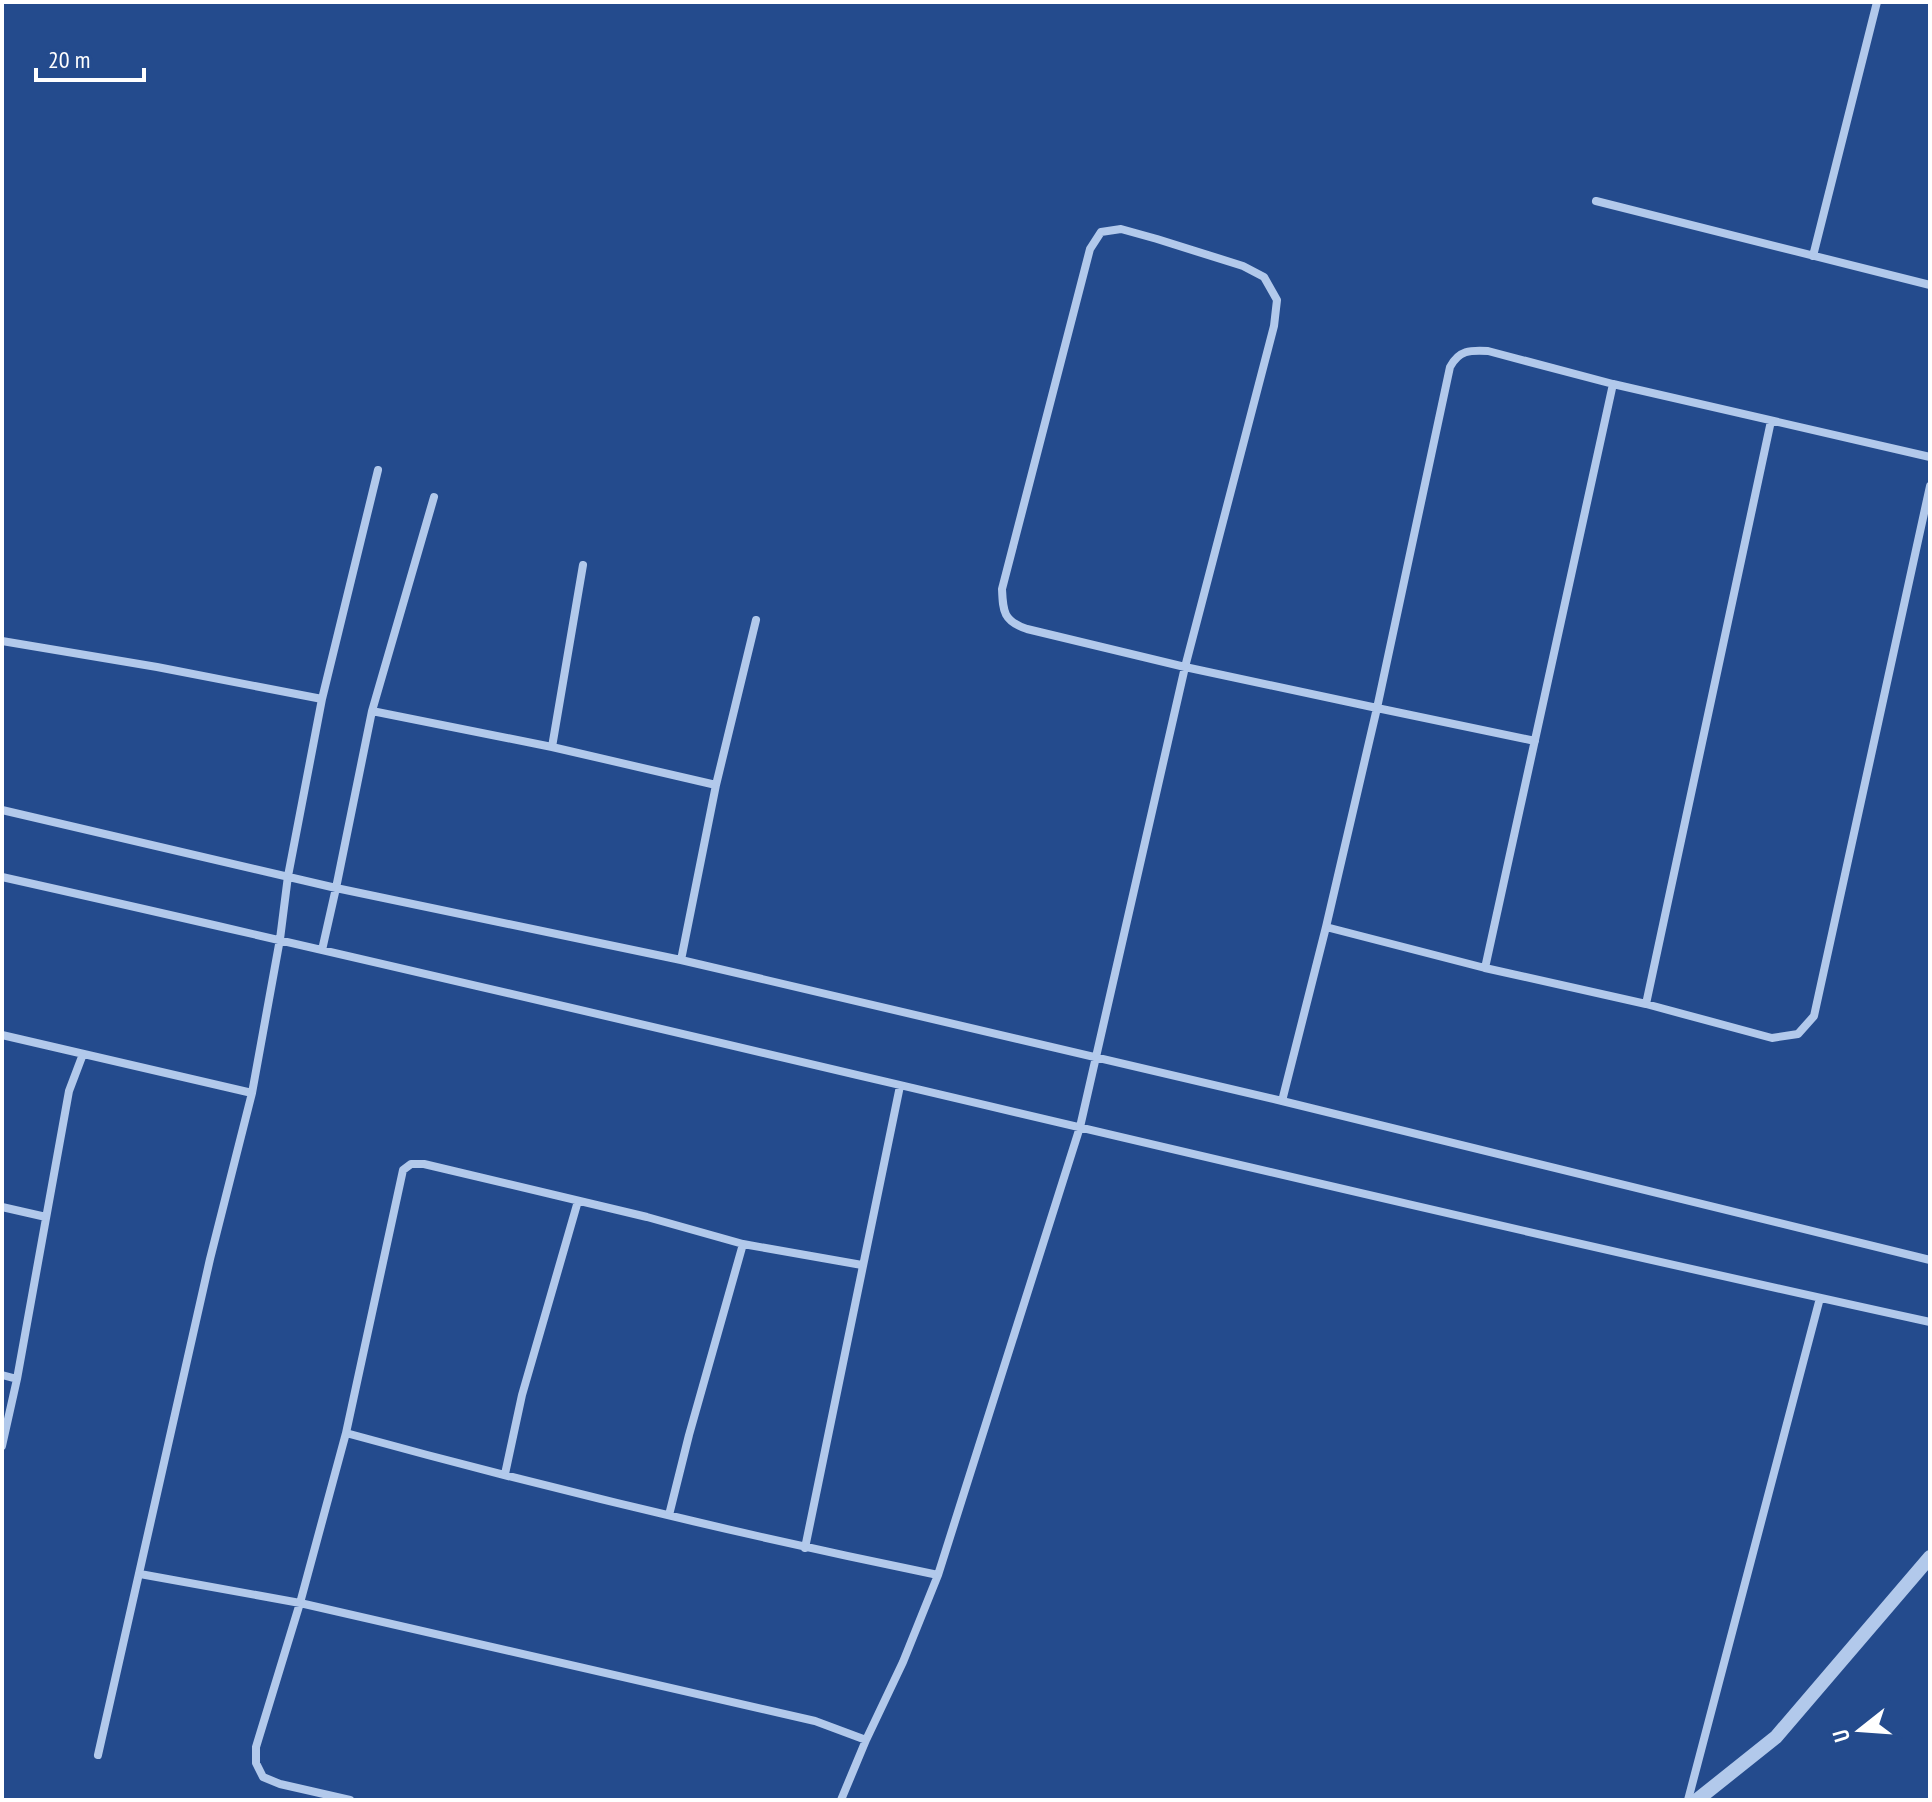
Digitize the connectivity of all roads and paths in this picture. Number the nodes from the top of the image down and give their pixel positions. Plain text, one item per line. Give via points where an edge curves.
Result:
1 (1877, 2) edge
2 (1596, 201) dead end
3 (1813, 256) junction
4 (1930, 285) edge
5 (1613, 384) junction
6 (1771, 421) junction
7 (1930, 457) edge
8 (378, 470) dead end
9 (1930, 486) edge
10 (434, 497) dead end
11 (583, 565) dead end
12 (756, 620) dead end
13 (2, 641) edge
14 (1185, 667) junction
15 (322, 699) junction
16 (1377, 708) junction
17 (372, 711) junction
18 (1535, 741) junction
19 (552, 747) junction
20 (716, 785) junction
21 (2, 810) edge
22 (288, 876) junction
23 (2, 877) edge
24 (336, 888) junction
25 (1326, 927) junction
26 (280, 939) junction
27 (322, 950) junction
28 (681, 960) junction
29 (1485, 968) junction
30 (1646, 1004) junction
31 (2, 1035) edge
32 (83, 1054) junction
33 (1095, 1058) junction
34 (900, 1086) junction
35 (252, 1093) junction
36 (1282, 1101) junction
37 (1080, 1127) junction
38 (578, 1201) junction
39 (2, 1207) edge
40 (46, 1217) junction
41 (743, 1244) junction
42 (1930, 1260) edge
43 (862, 1265) junction
44 (1820, 1298) junction
45 (1930, 1322) edge
46 (2, 1375) edge
47 (17, 1379) junction
48 (346, 1433) junction
49 (2, 1446) edge
50 (505, 1474) junction
51 (669, 1515) junction
52 (805, 1548) junction
53 (1930, 1557) edge
54 (140, 1574) junction
55 (938, 1575) junction
56 (300, 1603) junction
57 (866, 1740) junction
58 (98, 1755) dead end
59 (350, 1800) edge
60 (841, 1800) edge
61 (1688, 1800) edge
62 (1697, 1800) edge

1 - 3 street
2 - 3 street
3 - 4 street
5 - 6 street
5 - 16 street via 1488,351 1469,350 1454,358
5 - 18 street
6 - 7 street
6 - 30 street
8 - 15 street
9 - 30 street via 1814,1016 1798,1034 1772,1038
10 - 17 street
11 - 19 street
12 - 20 street
13 - 15 street
14 - 14 street via 1277,300 1264,277 1243,266 1121,229 1101,232 1090,249 1078,295 1002,589 1003,610 1014,624 1027,629
14 - 16 street
14 - 33 street
15 - 22 street
16 - 18 street
16 - 25 street
17 - 19 street
17 - 24 street
18 - 29 street
19 - 20 street
20 - 28 street
21 - 22 street
22 - 24 street
22 - 26 street
23 - 26 street
24 - 27 street
24 - 28 street
25 - 29 street
25 - 36 street
26 - 27 street
26 - 35 street
27 - 34 street
28 - 33 street
29 - 30 street
31 - 32 street
32 - 35 street
32 - 40 street via 69,1091
33 - 36 street
33 - 37 street
34 - 37 street
34 - 43 street
35 - 54 street
36 - 42 street
37 - 44 street
37 - 55 street
38 - 41 street
38 - 48 street via 424,1164 403,1170
38 - 50 street
39 - 40 street
40 - 47 street
41 - 43 street
41 - 51 street
43 - 52 street
44 - 45 street
44 - 61 street
46 - 47 street
47 - 49 street
48 - 50 street
48 - 56 street
50 - 51 street
51 - 52 street
52 - 55 street
53 - 62 street via 1776,1737
54 - 56 street
54 - 58 street
55 - 57 street
56 - 57 street via 815,1721
56 - 59 street via 256,1747 256,1763 263,1777 280,1784
57 - 60 street

